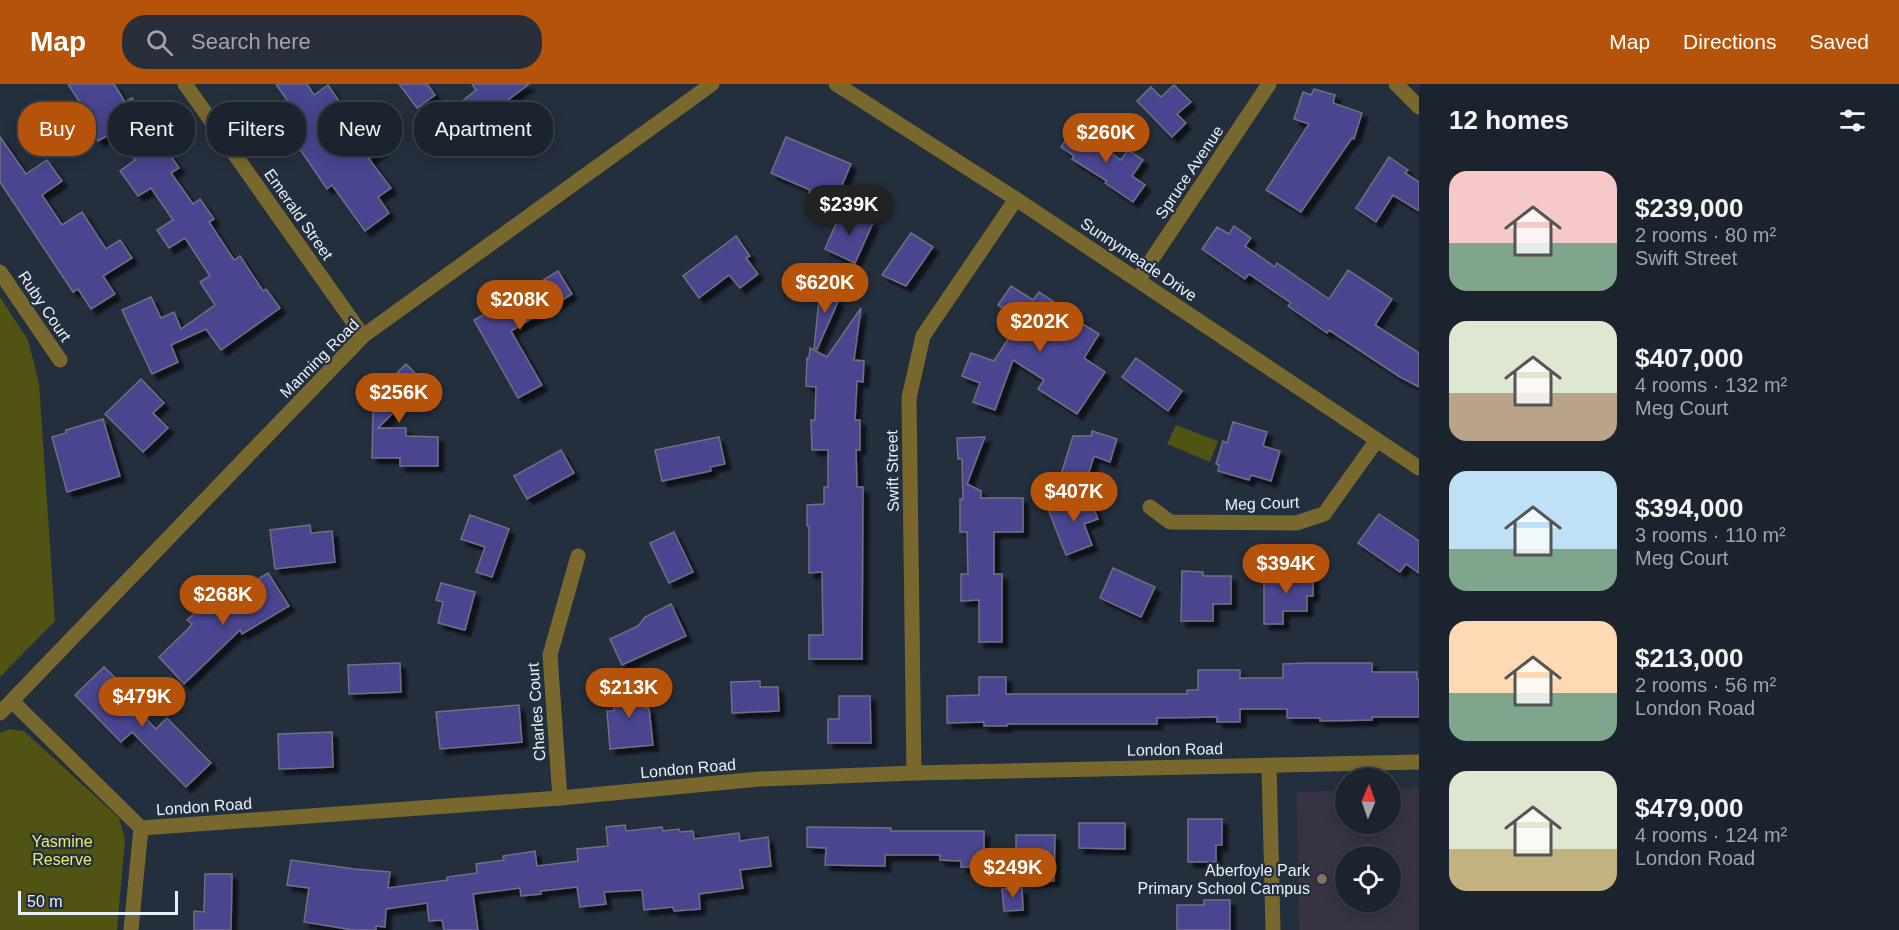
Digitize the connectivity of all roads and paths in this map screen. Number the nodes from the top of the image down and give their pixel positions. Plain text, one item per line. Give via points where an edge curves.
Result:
1 (186, 84) edge
2 (712, 84) edge
3 (836, 84) edge
4 (1269, 84) edge
5 (1396, 84) edge
6 (1419, 107) edge
7 (1016, 199) junction
8 (0, 272) edge
9 (1138, 280) junction
10 (363, 336) junction
11 (60, 360) dead end
12 (1377, 440) junction
13 (1419, 468) edge
14 (1150, 507) dead end
15 (578, 556) dead end
16 (13, 702) junction
17 (0, 713) edge
18 (1419, 762) edge
19 (1269, 765) junction
20 (914, 773) junction
21 (560, 798) junction
22 (141, 828) junction
23 (131, 930) edge
24 (1273, 930) edge

1 - 10 street, Emerald Street
2 - 10 street, Manning Road
3 - 7 street, Sunnymeade Drive
4 - 9 street, Spruce Avenue
5 - 6 street
7 - 9 street, Sunnymeade Drive
7 - 20 street, Swift Street via 923,336 909,398
8 - 11 street, Ruby Court
9 - 12 street, Sunnymeade Drive
10 - 16 street, Manning Road
12 - 13 street, Sunnymeade Drive
12 - 14 street, Meg Court via 1324,514 1296,523 1170,522
15 - 21 street, Charles Court via 550,655
16 - 17 street, Manning Road
16 - 22 street, London Road
18 - 19 street, London Road
19 - 20 street, London Road
19 - 24 street
20 - 21 street, London Road via 759,779
21 - 22 street, London Road
22 - 23 street

